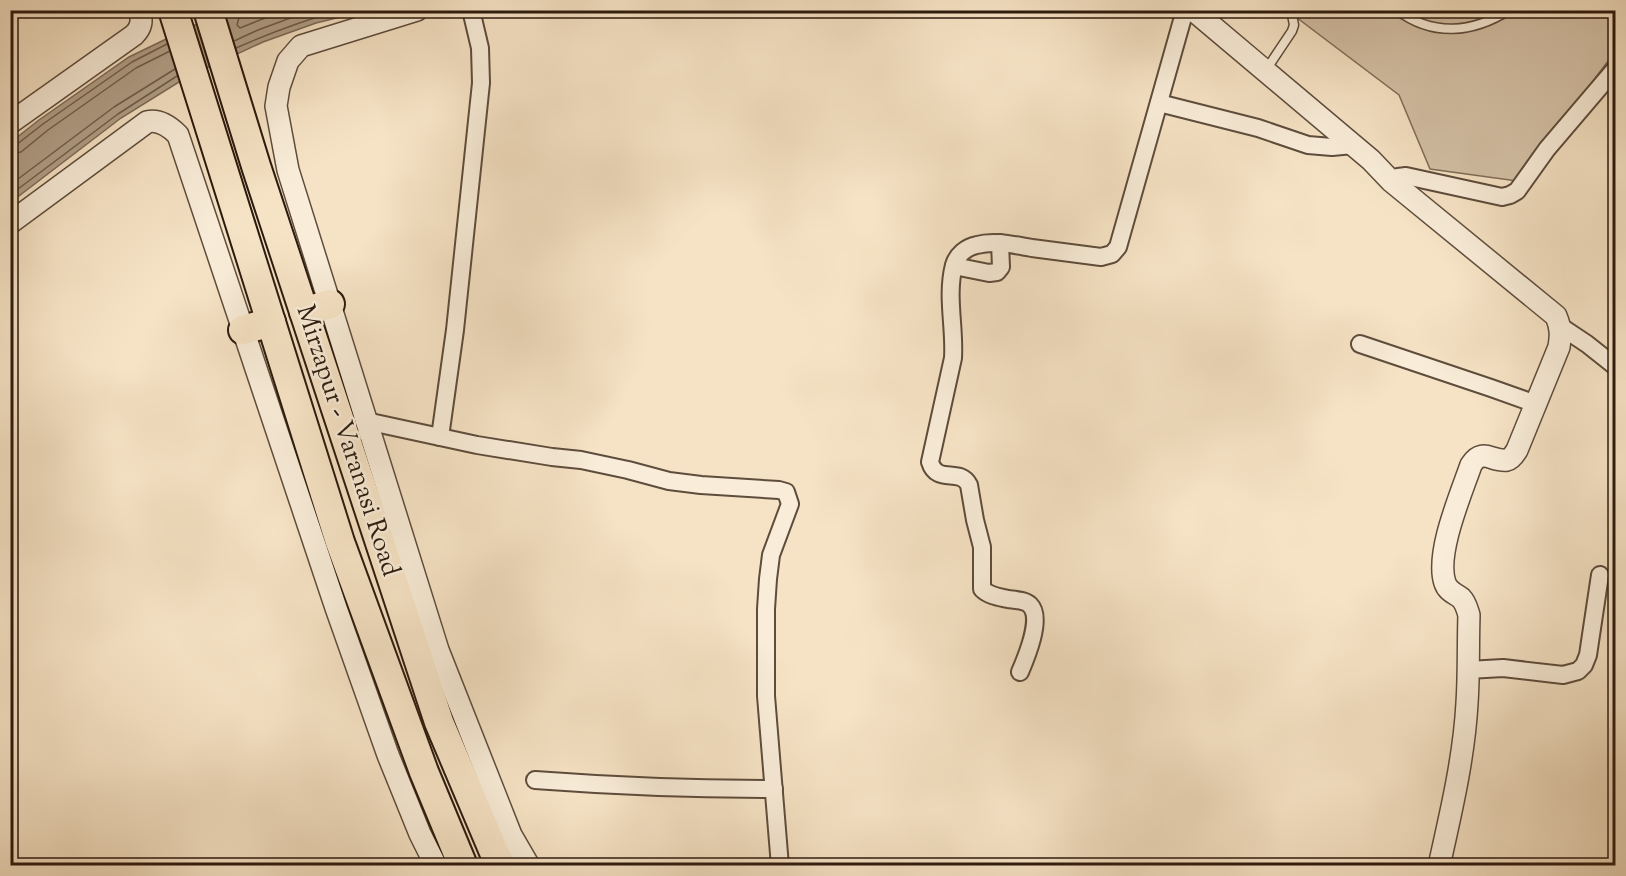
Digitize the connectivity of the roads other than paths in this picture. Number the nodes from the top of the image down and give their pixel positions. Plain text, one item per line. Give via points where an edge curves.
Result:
1 (140, 10) edge
2 (173, 10) edge
3 (208, 10) edge
4 (417, 10) edge
5 (471, 10) edge
6 (1185, 10) edge
7 (1193, 10) edge
8 (1291, 10) edge
9 (1397, 10) edge
10 (1418, 10) edge
11 (1509, 10) edge
12 (1416, 21) junction
13 (1616, 68) edge
14 (1266, 70) junction
15 (1159, 103) junction
16 (10, 123) edge
17 (1353, 144) junction
18 (1391, 181) junction
19 (10, 222) edge
20 (1000, 243) junction
21 (954, 266) junction
22 (317, 308) junction
23 (271, 322) junction
24 (1560, 326) junction
25 (243, 330) junction
26 (1360, 344) dead end
27 (1616, 367) edge
28 (1536, 404) junction
29 (366, 421) junction
30 (440, 437) junction
31 (1600, 575) dead end
32 (1468, 670) junction
33 (1020, 672) dead end
34 (535, 780) dead end
35 (774, 789) junction
36 (435, 866) edge
37 (463, 866) edge
38 (501, 866) edge
39 (529, 866) edge
40 (780, 866) edge
41 (1439, 866) edge

1 - 16 street via 140,30
2 - 23 highway, Mirzapur - Varanasi Road
3 - 22 highway, Mirzapur - Varanasi Road via 280,239
4 - 22 street via 301,46 288,61 279,87 276,106
5 - 30 street via 480,48 481,83
6 - 15 street
7 - 14 street
8 - 14 lane via 1292,30
9 - 12 lane
10 - 12 lane
11 - 12 lane via 1475,27 1435,27
13 - 18 street via 1510,195 1406,176
14 - 17 street
15 - 17 street via 1308,145
15 - 20 street via 1118,247 1112,254 1101,257
17 - 18 street
18 - 24 street via 1556,316
19 - 25 street via 147,122 154,120 165,125 178,135
20 - 21 street via 964,250
20 - 21 street via 1001,267 997,272
21 - 33 street via 953,358 930,462 938,474 967,480 982,548 982,589 995,596 1026,602 1034,612 1030,645
22 - 29 street
22 - 38 highway, Mirzapur - Varanasi Road via 319,357 439,722
23 - 25 highway
23 - 37 highway, Mirzapur - Varanasi Road via 340,542 424,772
24 - 27 street
24 - 28 street via 1559,347
25 - 36 street via 388,755
26 - 28 street
28 - 32 street via 1512,457 1475,458 1444,547 1444,581 1449,590 1461,597 1469,615
29 - 30 street
29 - 39 street via 438,650 511,834
30 - 35 street via 581,460 669,481 786,492 790,504 771,555 768,579 766,696
31 - 32 street via 1588,655 1578,671 1563,675
32 - 41 street via 1455,793
34 - 35 street via 633,787
35 - 40 street

